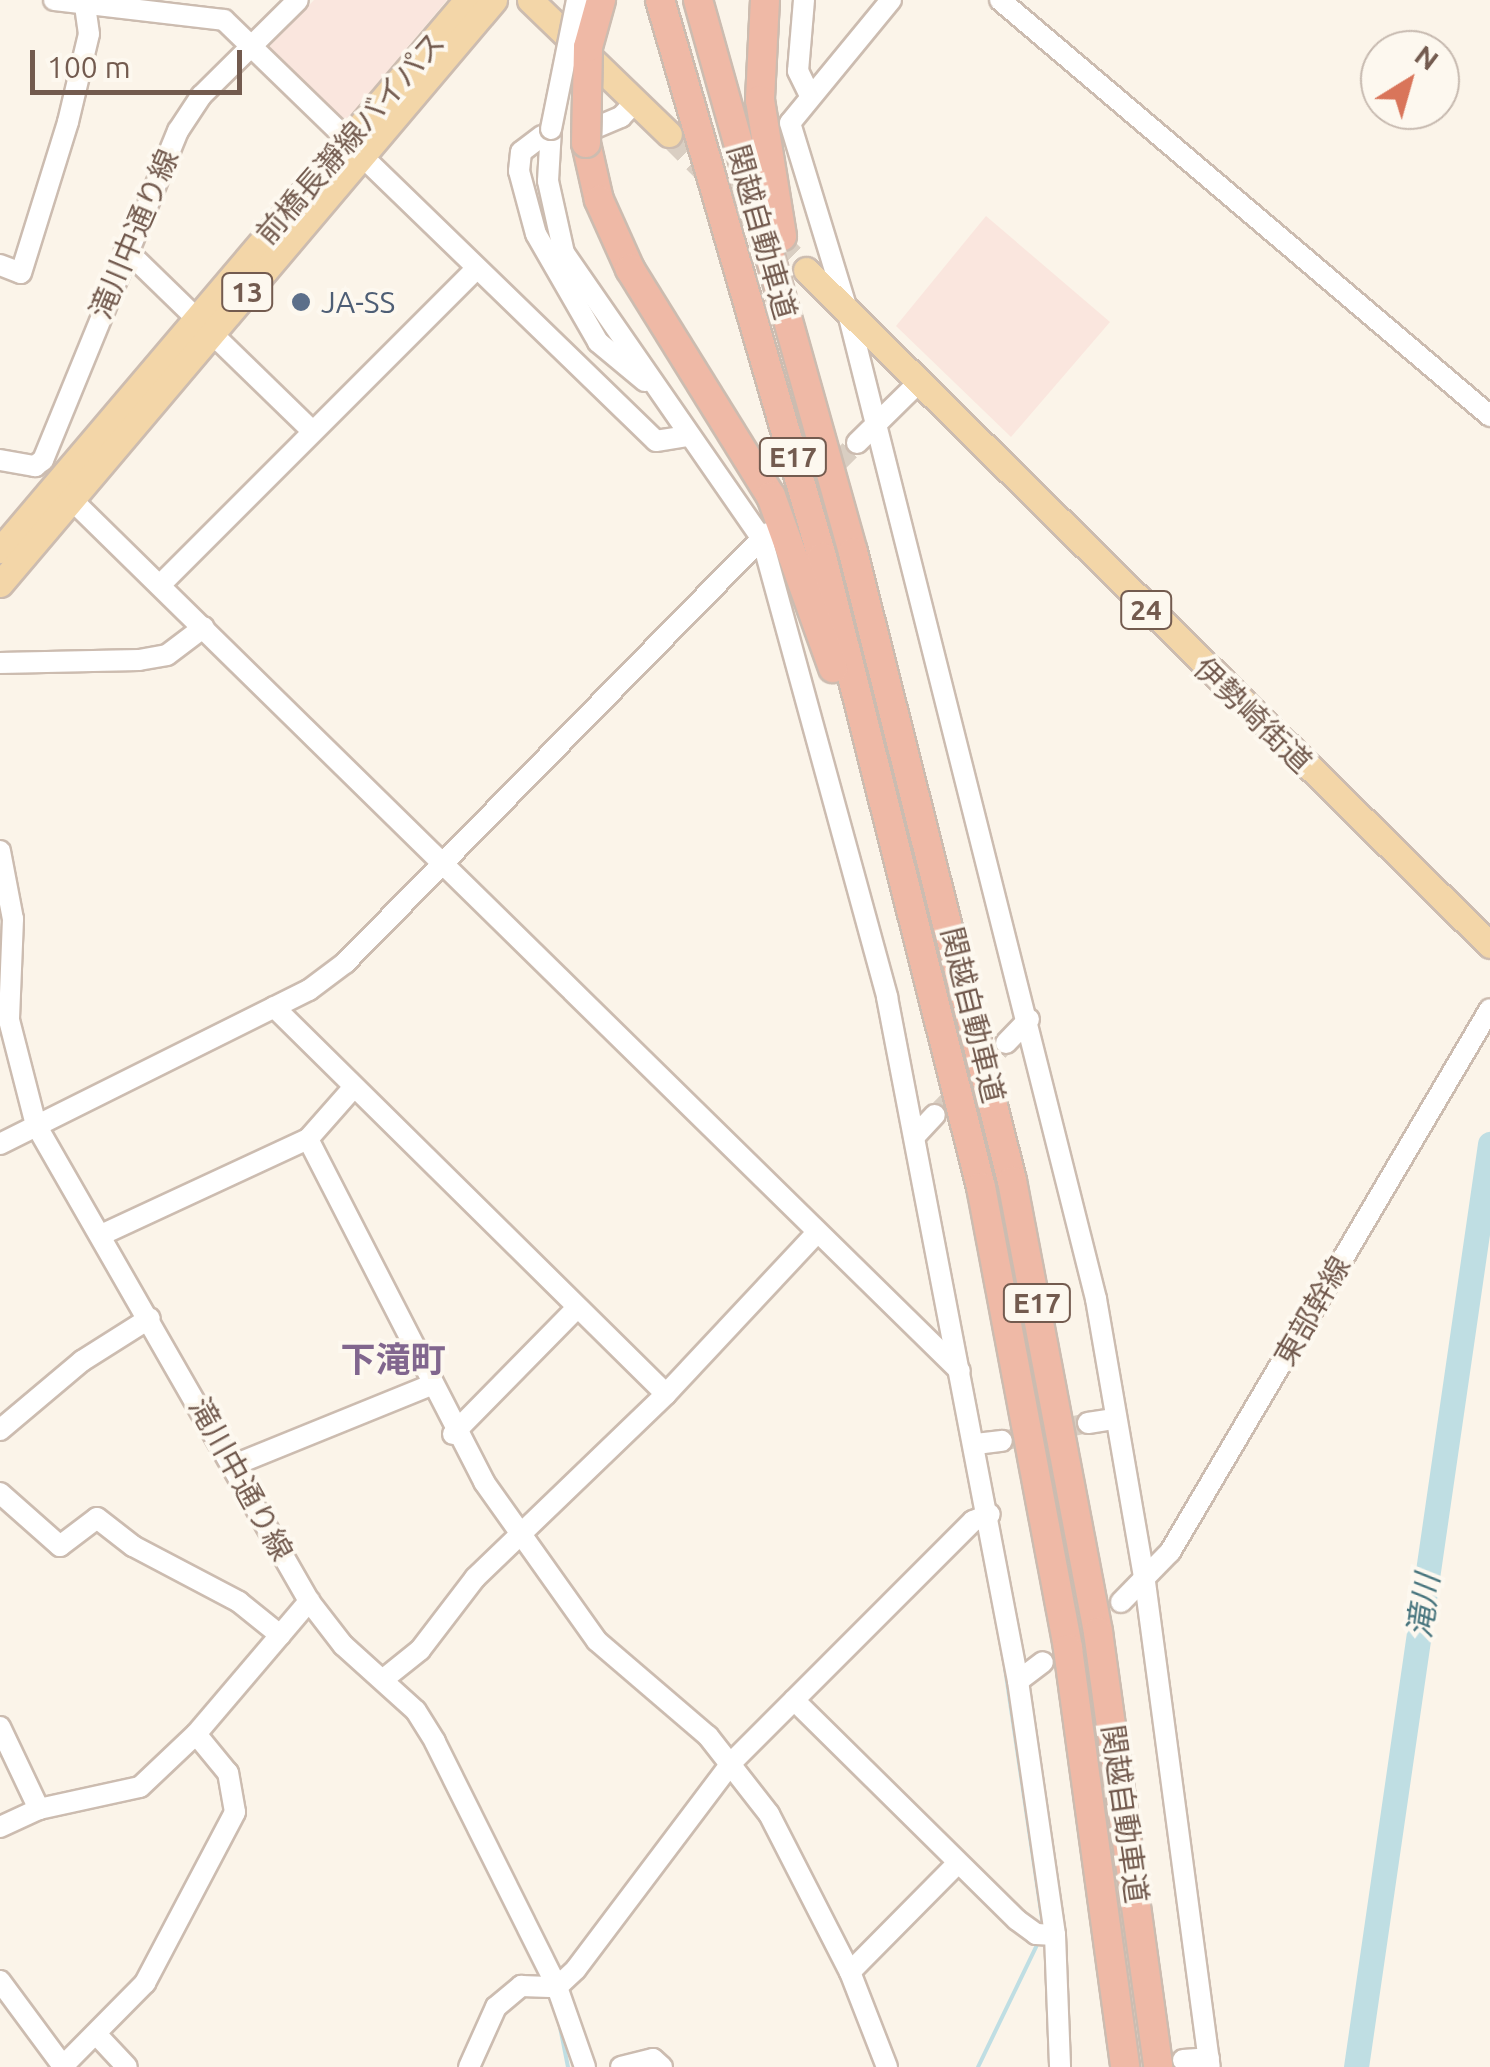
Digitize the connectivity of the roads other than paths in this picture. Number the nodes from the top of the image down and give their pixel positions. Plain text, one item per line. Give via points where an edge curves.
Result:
1 (54, 0) edge
2 (298, 0) edge
3 (466, 0) edge
4 (494, 0) edge
5 (530, 0) edge
6 (577, 0) edge
7 (602, 0) edge
8 (660, 0) edge
9 (698, 0) edge
10 (765, 0) edge
11 (804, 0) edge
12 (892, 0) edge
13 (1000, 0) edge
14 (85, 4) junction
15 (250, 48) junction
16 (810, 96) junction
17 (634, 102) junction
18 (566, 134) junction
19 (670, 134) tunnel mouth
20 (355, 147) junction
21 (125, 249) junction
22 (0, 265) edge
23 (476, 269) junction
24 (806, 270) tunnel mouth
25 (848, 313) junction
26 (204, 326) junction
27 (917, 384) junction
28 (1490, 416) edge
29 (875, 424) junction
30 (312, 431) junction
31 (687, 436) junction
32 (857, 443) tunnel mouth
33 (0, 460) edge
34 (71, 499) junction
35 (764, 536) junction
36 (0, 550) edge
37 (853, 552) junction
38 (0, 584) edge
39 (160, 585) junction
40 (204, 628) junction
41 (0, 663) edge
42 (0, 851) edge
43 (442, 862) junction
44 (916, 916) junction
45 (1490, 945) edge
46 (274, 1007) junction
47 (1490, 1009) edge
48 (1028, 1019) junction
49 (1006, 1042) tunnel mouth
50 (353, 1088) junction
51 (935, 1116) tunnel mouth
52 (36, 1125) junction
53 (918, 1134) junction
54 (308, 1139) junction
55 (0, 1144) edge
56 (815, 1235) junction
57 (101, 1236) junction
58 (577, 1308) junction
59 (150, 1318) junction
60 (960, 1371) junction
61 (430, 1386) junction
62 (666, 1394) junction
63 (1113, 1420) junction
64 (1088, 1422) tunnel mouth
65 (0, 1430) edge
66 (454, 1434) junction
67 (1002, 1441) tunnel mouth
68 (976, 1444) junction
69 (234, 1466) junction
70 (0, 1493) edge
71 (990, 1514) junction
72 (521, 1536) junction
73 (1145, 1582) junction
74 (308, 1600) junction
75 (1121, 1602) dead end
76 (280, 1635) junction
77 (1043, 1662) dead end
78 (385, 1678) junction
79 (1018, 1681) junction
80 (794, 1700) junction
81 (0, 1727) edge
82 (196, 1734) junction
83 (732, 1762) junction
84 (40, 1809) junction
85 (0, 1827) edge
86 (958, 1863) junction
87 (1046, 1935) junction
88 (850, 1972) junction
89 (0, 1981) edge
90 (557, 1988) junction
91 (98, 2036) junction
92 (1210, 2063) edge
93 (1170, 2064) edge
94 (127, 2067) edge
95 (469, 2067) edge
96 (585, 2067) edge
97 (621, 2067) edge
98 (662, 2067) edge
99 (887, 2067) edge
100 (1060, 2067) edge
101 (1125, 2067) edge

1 - 14 street
2 - 15 street, 滝川中通り線
3 - 20 main road, 前橋長瀞線バイパス / 13
4 - 20 main road, 前橋長瀞線バイパス / 13
5 - 17 main road
6 - 18 street, bridge
7 - 18 highway, bridge
8 - 44 highway, 関越自動車道 / E17 via 822,557
9 - 37 highway, 関越自動車道 / E17
10 - 37 highway via 760,100 770,189 844,462
11 - 16 street via 798,72
12 - 16 street
13 - 28 street
14 - 15 street via 224,20
14 - 22 street via 90,34 21,273
15 - 20 street
15 - 21 street, 滝川中通り線 via 201,96 178,131
16 - 25 street via 790,124
17 - 18 street via 621,118
17 - 19 main road
18 - 31 street via 548,181 564,253
18 - 44 highway via 630,269 771,496
20 - 23 street
20 - 26 main road, 前橋長瀞線バイパス / 13
21 - 26 street
21 - 33 street, 滝川中通り線 via 43,460 36,466
23 - 30 street
23 - 31 street via 656,441
24 - 25 main road, 伊勢崎街道 / 24
25 - 27 main road, 伊勢崎街道 / 24
25 - 29 street
26 - 30 street
26 - 34 main road, 前橋長瀞線バイパス / 13
26 - 36 main road, 前橋長瀞線バイパス / 13
27 - 29 street
27 - 45 main road, 伊勢崎街道 / 24
29 - 32 street
29 - 48 street
30 - 39 street
31 - 35 street
34 - 38 main road, 前橋長瀞線バイパス / 13
34 - 39 street
35 - 43 street
35 - 53 street
37 - 93 highway, 関越自動車道 / E17 via 1008,1163 1063,1434
39 - 40 street
40 - 41 street via 166,654 138,660
40 - 43 street
42 - 52 street, 滝川中通り線 via 14,920 9,1020
43 - 46 street via 346,963
43 - 56 street
44 - 101 highway, 関越自動車道 / E17 via 981,1187 1033,1447 1095,1821
46 - 50 street
46 - 52 street
47 - 73 street, 東部幹線 via 1170,1552
48 - 49 street
48 - 63 street via 1096,1299
50 - 54 street
50 - 58 street
51 - 53 street
52 - 55 street
52 - 57 street, 滝川中通り線
53 - 60 street
54 - 57 street
54 - 61 street
56 - 60 street
56 - 62 street
57 - 59 street, 滝川中通り線
58 - 62 street
58 - 66 street
59 - 65 street via 82,1360
59 - 69 street, 滝川中通り線
60 - 68 street
61 - 66 street
61 - 69 street
62 - 72 street
63 - 64 street
63 - 73 street
66 - 72 street
67 - 68 street
68 - 71 street
69 - 74 street, 滝川中通り線
70 - 76 street via 60,1546 97,1518 133,1546 239,1602
71 - 79 street
71 - 80 street via 973,1521
72 - 78 street via 476,1578 420,1650
72 - 83 street via 597,1641
73 - 75 street, 東部幹線
73 - 92 street
74 - 76 street
74 - 78 street, 滝川中通り線 via 342,1644
76 - 82 street
77 - 79 street
78 - 90 street, 滝川中通り線 via 435,1742
79 - 87 street
80 - 83 street
80 - 86 street
81 - 84 street
82 - 84 street via 140,1788
82 - 91 street via 228,1773 235,1812 145,1983
83 - 88 street via 769,1814
83 - 90 street
84 - 85 street
86 - 87 street
86 - 88 street
87 - 100 street
88 - 99 street
89 - 91 street via 62,2066
90 - 95 street via 521,1986 496,2007
90 - 96 street, 滝川中通り線
91 - 94 street
92 - 93 street
97 - 98 street via 653,2060

